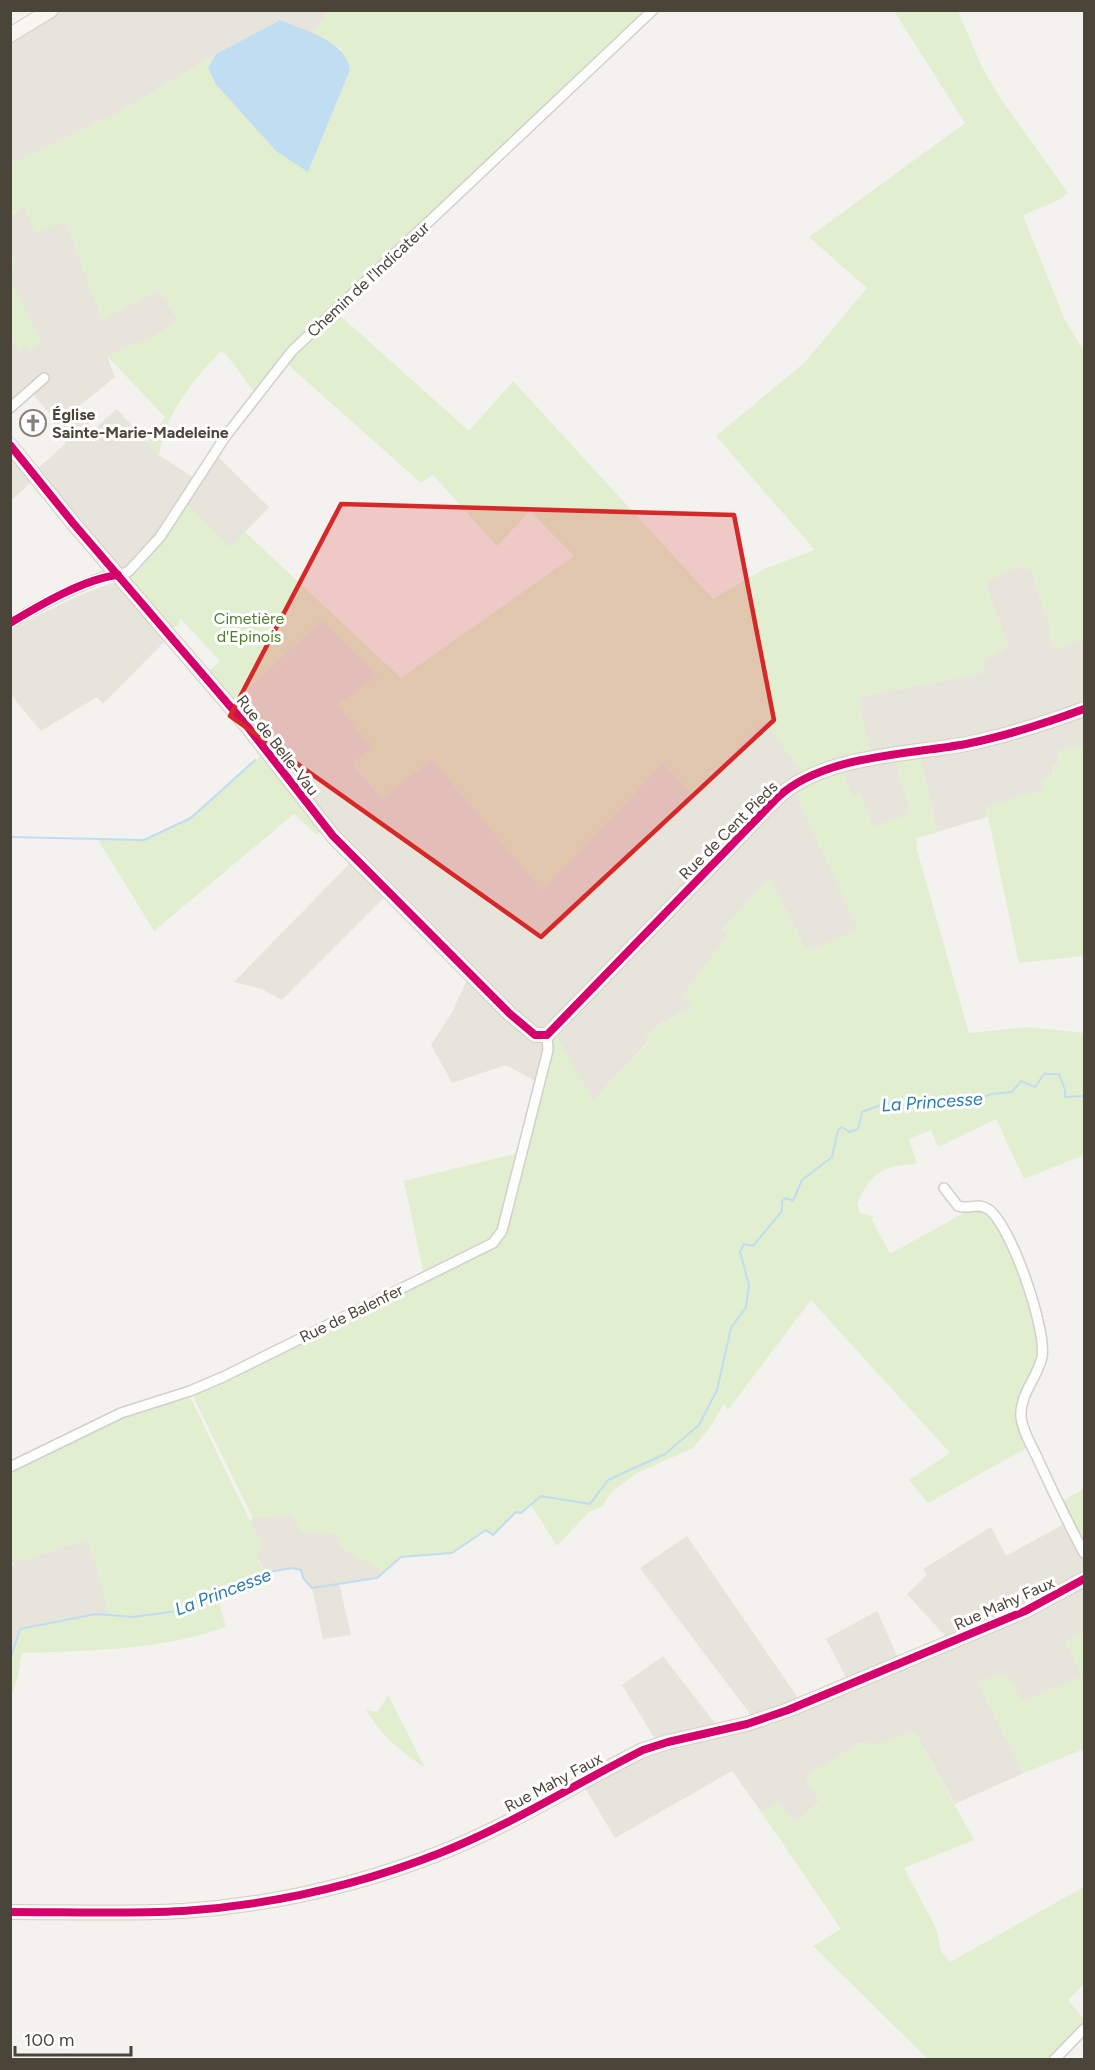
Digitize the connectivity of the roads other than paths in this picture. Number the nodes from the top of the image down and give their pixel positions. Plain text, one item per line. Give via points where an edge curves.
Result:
1 (51, 10) edge
2 (653, 10) edge
3 (10, 35) edge
4 (44, 378) dead end
5 (10, 408) edge
6 (10, 445) edge
7 (118, 575) junction
8 (10, 623) edge
9 (1084, 709) edge
10 (547, 1035) junction
11 (944, 1188) dead end
12 (10, 1467) edge
13 (1084, 1553) edge
14 (1084, 1579) edge
15 (10, 1912) edge
16 (1084, 2029) edge
17 (1053, 2060) edge

1 - 3 street
2 - 7 street, Chemin de l'Indicateur via 292,351 219,446 160,537 129,571
4 - 5 street
6 - 7 street, Rue de Belle-Vau
7 - 8 street via 64,594
7 - 10 street, Rue de Belle-Vau via 247,726 333,836 509,1013 535,1035
9 - 10 street, Rue de Cent Pieds via 967,744 847,765 791,786
10 - 12 street, Rue de Balenfer via 548,1050 502,1231 493,1243 223,1377 121,1413
11 - 13 street via 958,1206 979,1205 996,1216 1021,1269 1038,1319 1043,1349 1039,1368 1023,1401 1023,1425
14 - 15 street, Rue Mahy Faux via 1025,1611 788,1710 643,1750 472,1839 394,1870 317,1891 228,1907 161,1912
16 - 17 street

